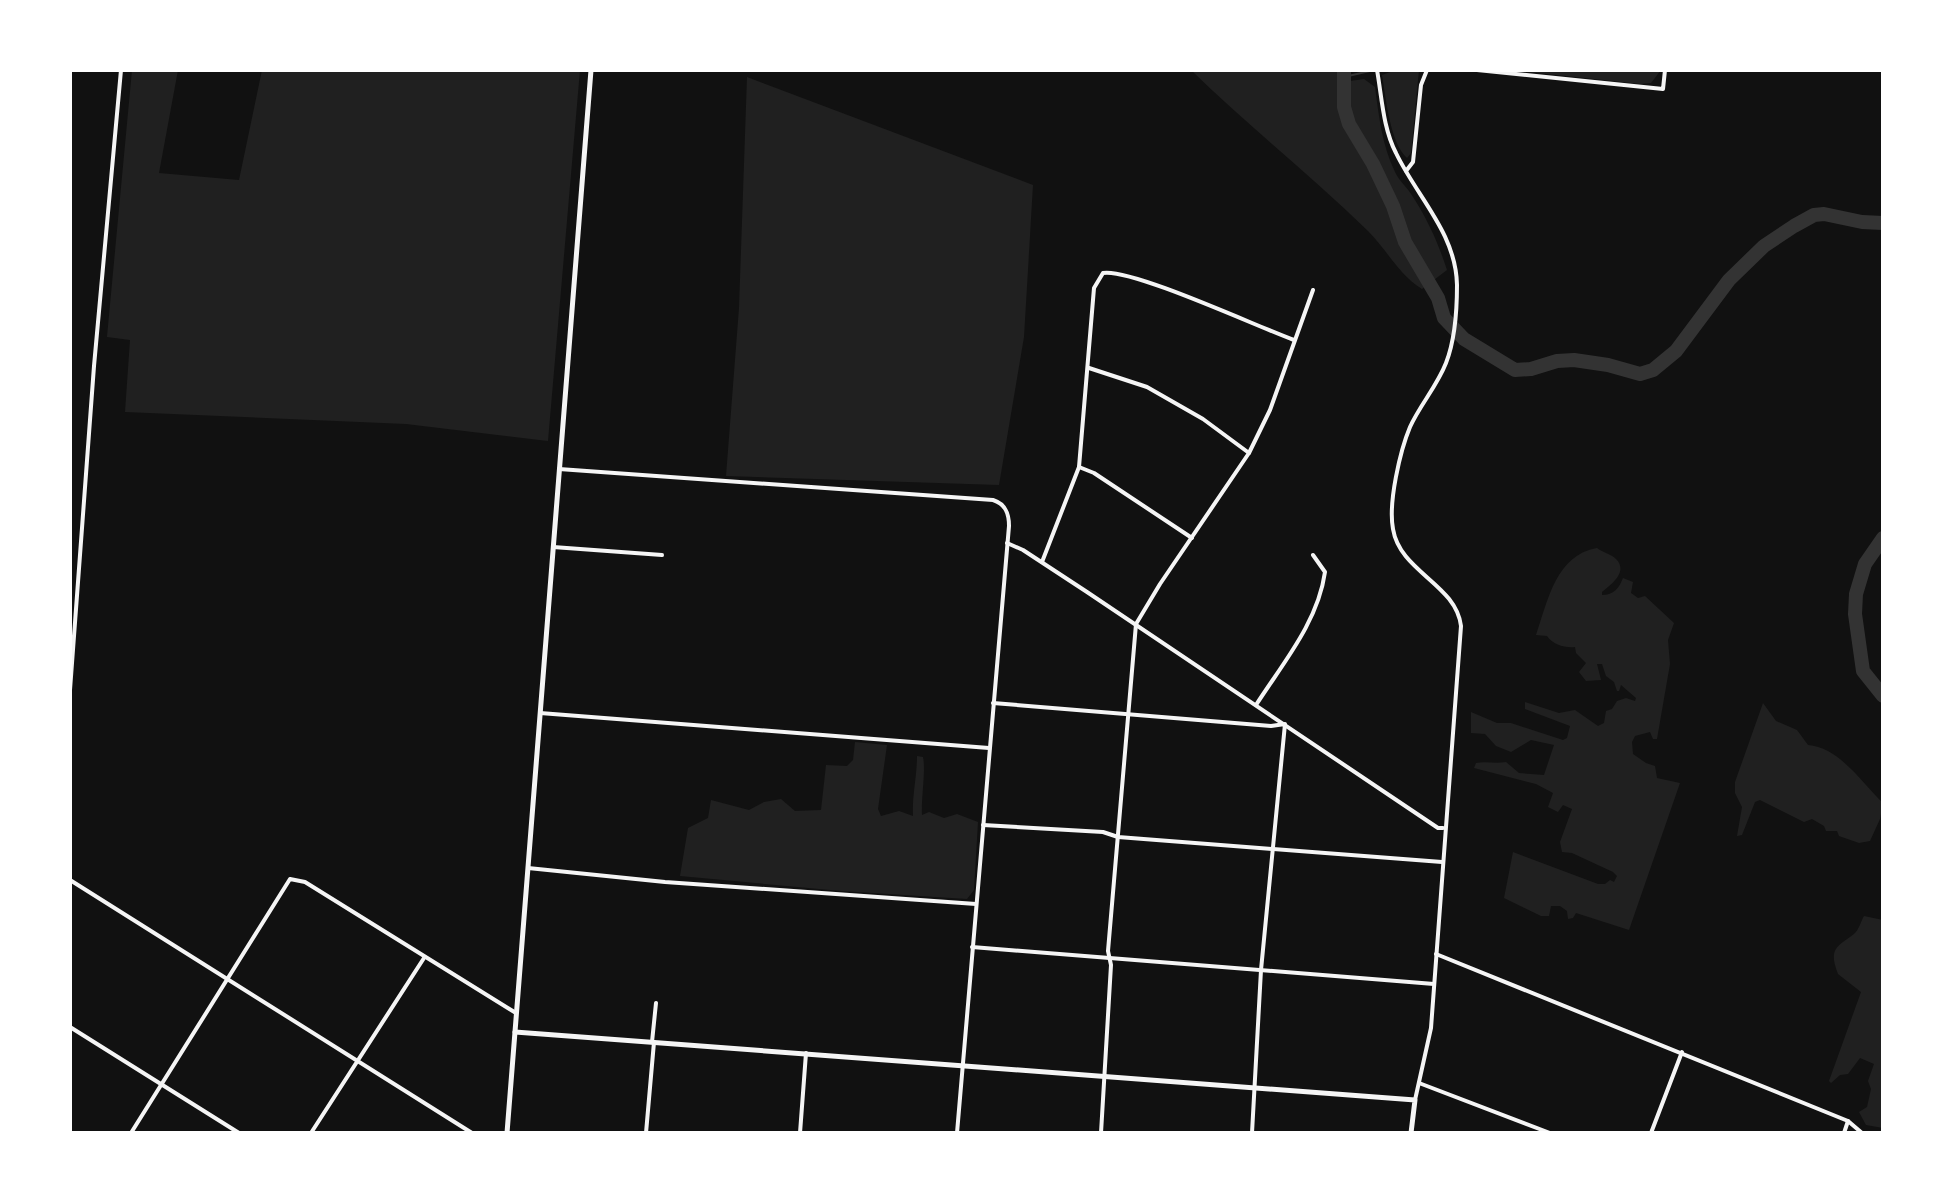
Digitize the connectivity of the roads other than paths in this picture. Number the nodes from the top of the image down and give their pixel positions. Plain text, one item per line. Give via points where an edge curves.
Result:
1 (121, 70) edge
2 (591, 70) edge
3 (1427, 70) edge
4 (1477, 70) edge
5 (1665, 70) edge
6 (1377, 71) edge
7 (1406, 171) junction
8 (1313, 290) dead end
9 (1294, 340) junction
10 (1089, 368) junction
11 (1249, 453) junction
12 (1079, 467) junction
13 (558, 469) junction
14 (1192, 538) junction
15 (1007, 543) junction
16 (553, 547) junction
17 (662, 555) dead end
18 (1313, 555) dead end
19 (1042, 562) junction
20 (1136, 624) junction
21 (70, 690) edge
22 (993, 703) junction
23 (1256, 705) junction
24 (540, 713) junction
25 (1128, 715) junction
26 (1285, 724) junction
27 (989, 748) junction
28 (983, 825) junction
29 (1444, 828) junction
30 (1118, 837) junction
31 (1272, 848) junction
32 (1442, 862) junction
33 (528, 868) junction
34 (70, 880) edge
35 (976, 904) junction
36 (972, 947) junction
37 (1436, 954) junction
38 (424, 958) junction
39 (1110, 958) junction
40 (1261, 970) junction
41 (228, 979) junction
42 (1434, 984) junction
43 (656, 1003) dead end
44 (516, 1013) junction
45 (70, 1027) edge
46 (515, 1032) junction
47 (653, 1042) junction
48 (1682, 1052) junction
49 (806, 1053) junction
50 (358, 1061) junction
51 (962, 1066) junction
52 (1104, 1077) junction
53 (1419, 1083) junction
54 (162, 1086) junction
55 (1254, 1087) junction
56 (1415, 1100) junction
57 (1848, 1121) junction
58 (131, 1133) edge
59 (239, 1133) edge
60 (311, 1133) edge
61 (472, 1133) edge
62 (507, 1133) edge
63 (646, 1133) edge
64 (800, 1133) edge
65 (957, 1133) edge
66 (1101, 1133) edge
67 (1252, 1133) edge
68 (1411, 1133) edge
69 (1550, 1133) edge
70 (1651, 1133) edge
71 (1844, 1133) edge
72 (1862, 1133) edge

1 - 21 street
2 - 13 street
3 - 7 street via 1413,162
4 - 5 street via 1663,89
6 - 7 street via 1390,140
7 - 29 street via 1446,237 1457,287 1452,343 1405,443 1392,510 1397,545 1450,600 1460,620
8 - 9 street
9 - 10 street via 1113,271 1103,273 1094,288
9 - 11 street
10 - 11 street via 1147,387
10 - 12 street
11 - 14 street
12 - 14 street
12 - 19 street
13 - 15 street via 987,499 1003,505 1009,518
13 - 16 street
14 - 20 street
15 - 19 street
15 - 22 street
16 - 17 street
16 - 24 street
18 - 23 street via 1325,572 1322,594
19 - 20 street
20 - 23 street
20 - 25 street
22 - 25 street
22 - 27 street
23 - 26 street
24 - 27 street
24 - 33 street
25 - 26 street
25 - 30 street
26 - 29 street
26 - 31 street
27 - 28 street
28 - 30 street
28 - 35 street
29 - 32 street
30 - 31 street
30 - 39 street
31 - 32 street
31 - 40 street
32 - 37 street
33 - 35 street
33 - 44 street
34 - 41 street
35 - 36 street
36 - 39 street
36 - 51 street
37 - 42 street
37 - 48 street
38 - 41 street via 305,882 290,879
38 - 44 street
38 - 50 street
39 - 40 street
39 - 52 street
40 - 42 street
40 - 55 street
41 - 50 street
41 - 54 street
42 - 53 street
43 - 47 street
44 - 46 street
45 - 54 street
46 - 47 street
46 - 62 street
47 - 49 street
47 - 63 street
48 - 57 street
48 - 70 street
49 - 51 street
49 - 64 street
50 - 60 street
50 - 61 street
51 - 52 street
51 - 65 street
52 - 55 street
52 - 66 street
53 - 56 street
53 - 69 street
54 - 58 street
54 - 59 street
55 - 56 street
55 - 67 street
56 - 68 street
57 - 71 street
57 - 72 street

